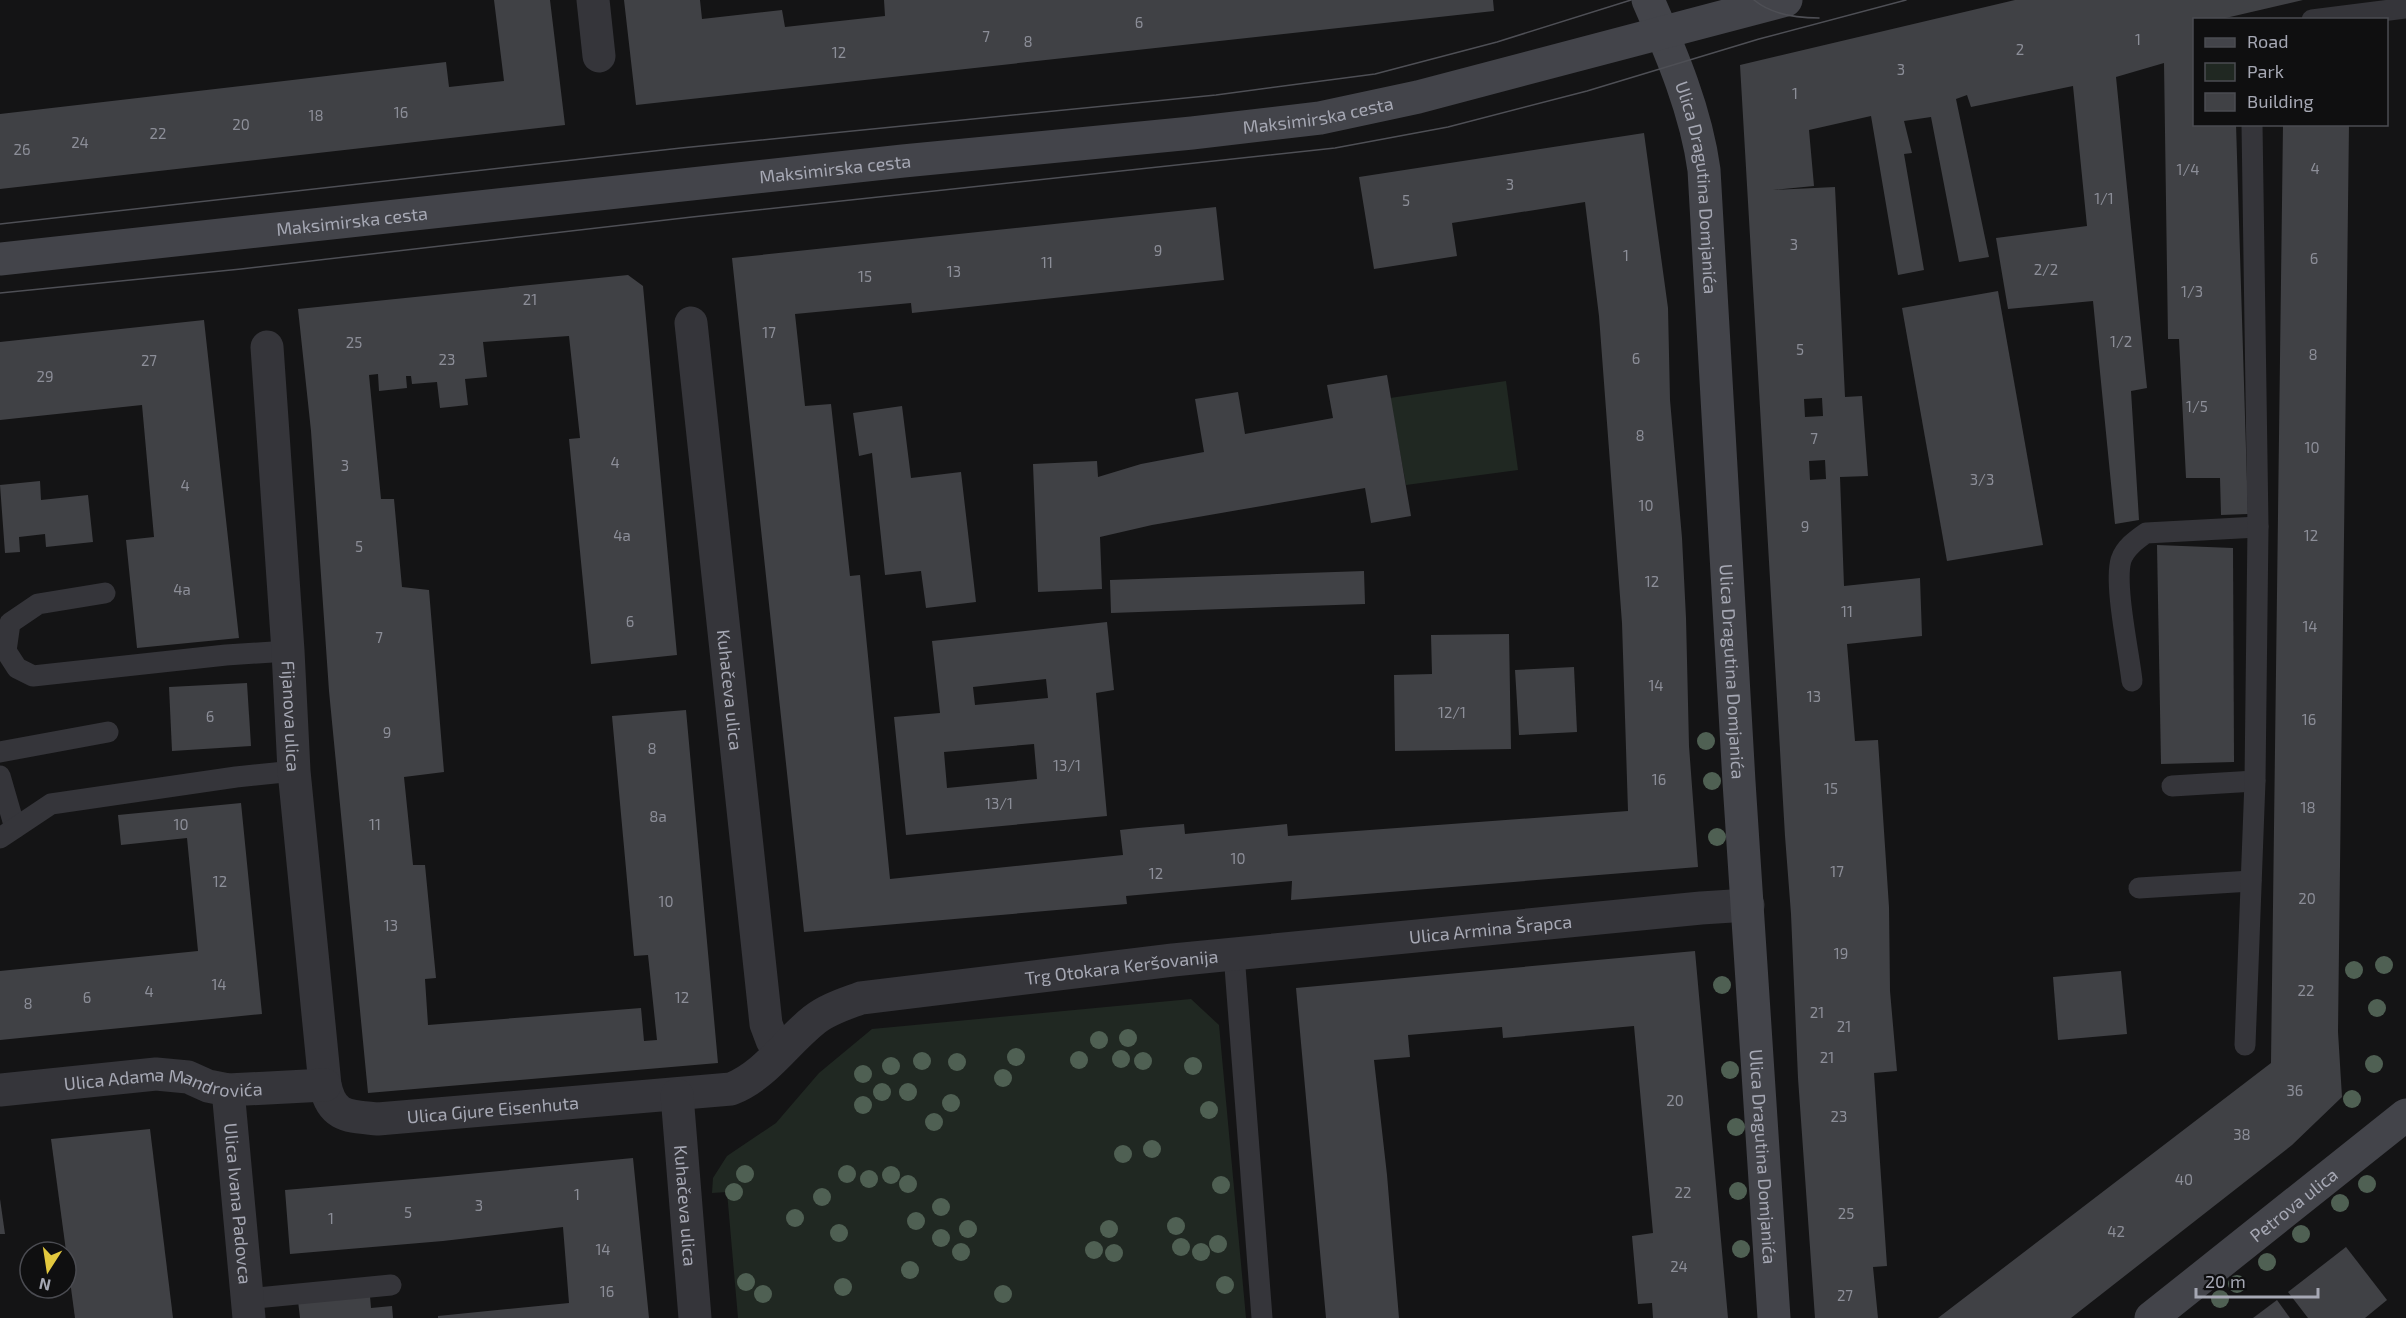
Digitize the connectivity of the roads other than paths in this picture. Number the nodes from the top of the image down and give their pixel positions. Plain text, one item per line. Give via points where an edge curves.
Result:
1 (593, 0) edge
2 (1648, 0) edge
3 (1786, 0) edge
4 (2406, 8) edge
5 (2328, 18) edge
6 (1662, 31) junction
7 (599, 56) dead end
8 (2252, 126) edge
9 (0, 259) edge
10 (691, 323) dead end
11 (267, 347) dead end
12 (2258, 527) junction
13 (105, 593) dead end
14 (4, 637) edge
15 (288, 651) junction
16 (2132, 681) dead end
17 (108, 732) dead end
18 (0, 752) edge
19 (294, 771) junction
20 (0, 776) edge
21 (2255, 781) junction
22 (2172, 786) dead end
23 (8, 833) edge
24 (2251, 881) junction
25 (2139, 888) dead end
26 (1748, 905) junction
27 (1234, 954) junction
28 (2245, 1045) dead end
29 (780, 1053) junction
30 (326, 1085) junction
31 (0, 1090) edge
32 (228, 1090) junction
33 (677, 1095) junction
34 (2406, 1115) edge
35 (391, 1285) dead end
36 (248, 1309) edge
37 (695, 1318) edge
38 (1262, 1318) edge
39 (1774, 1318) edge
40 (2151, 1318) edge

1 - 7 street
2 - 6 main road, Ulica Dragutina Domjanića
3 - 6 main road, Maksimirska cesta
4 - 5 lane
6 - 9 main road, Maksimirska cesta via 1418,97 1320,118
6 - 26 main road, Ulica Dragutina Domjanića via 1696,128 1704,170
8 - 12 lane
10 - 29 street, Kuhačeva ulica via 766,1024
11 - 15 street, Fijanova ulica
12 - 16 lane via 2146,533 2133,542 2122,558 2119,576
12 - 21 lane
13 - 14 lane via 38,604 10,623
14 - 15 lane via 6,651 17,668 33,676
15 - 19 street, Fijanova ulica
17 - 18 lane
19 - 23 lane via 51,804
19 - 30 street, Fijanova ulica
20 - 23 lane
21 - 22 lane
21 - 24 lane
24 - 25 lane
24 - 28 lane
26 - 27 street, Ulica Armina Šrapca
26 - 39 main road, Ulica Dragutina Domjanića
27 - 29 street, Trg Otokara Keršovanija via 861,998 815,1019
27 - 38 lane, Trg Otokara Keršovanija
29 - 33 street, Trg Otokara Keršovanija via 740,1086
30 - 32 street, Ulica Adama Mandrovića
30 - 33 street, Ulica Gjure Eisenhuta via 328,1100 339,1112 378,1119
31 - 32 street, Ulica Adama Mandrovića via 156,1074 188,1077
32 - 36 street, Ulica Ivana Padovca
33 - 37 street, Kuhačeva ulica
34 - 40 main road, Petrova ulica
35 - 36 lane

